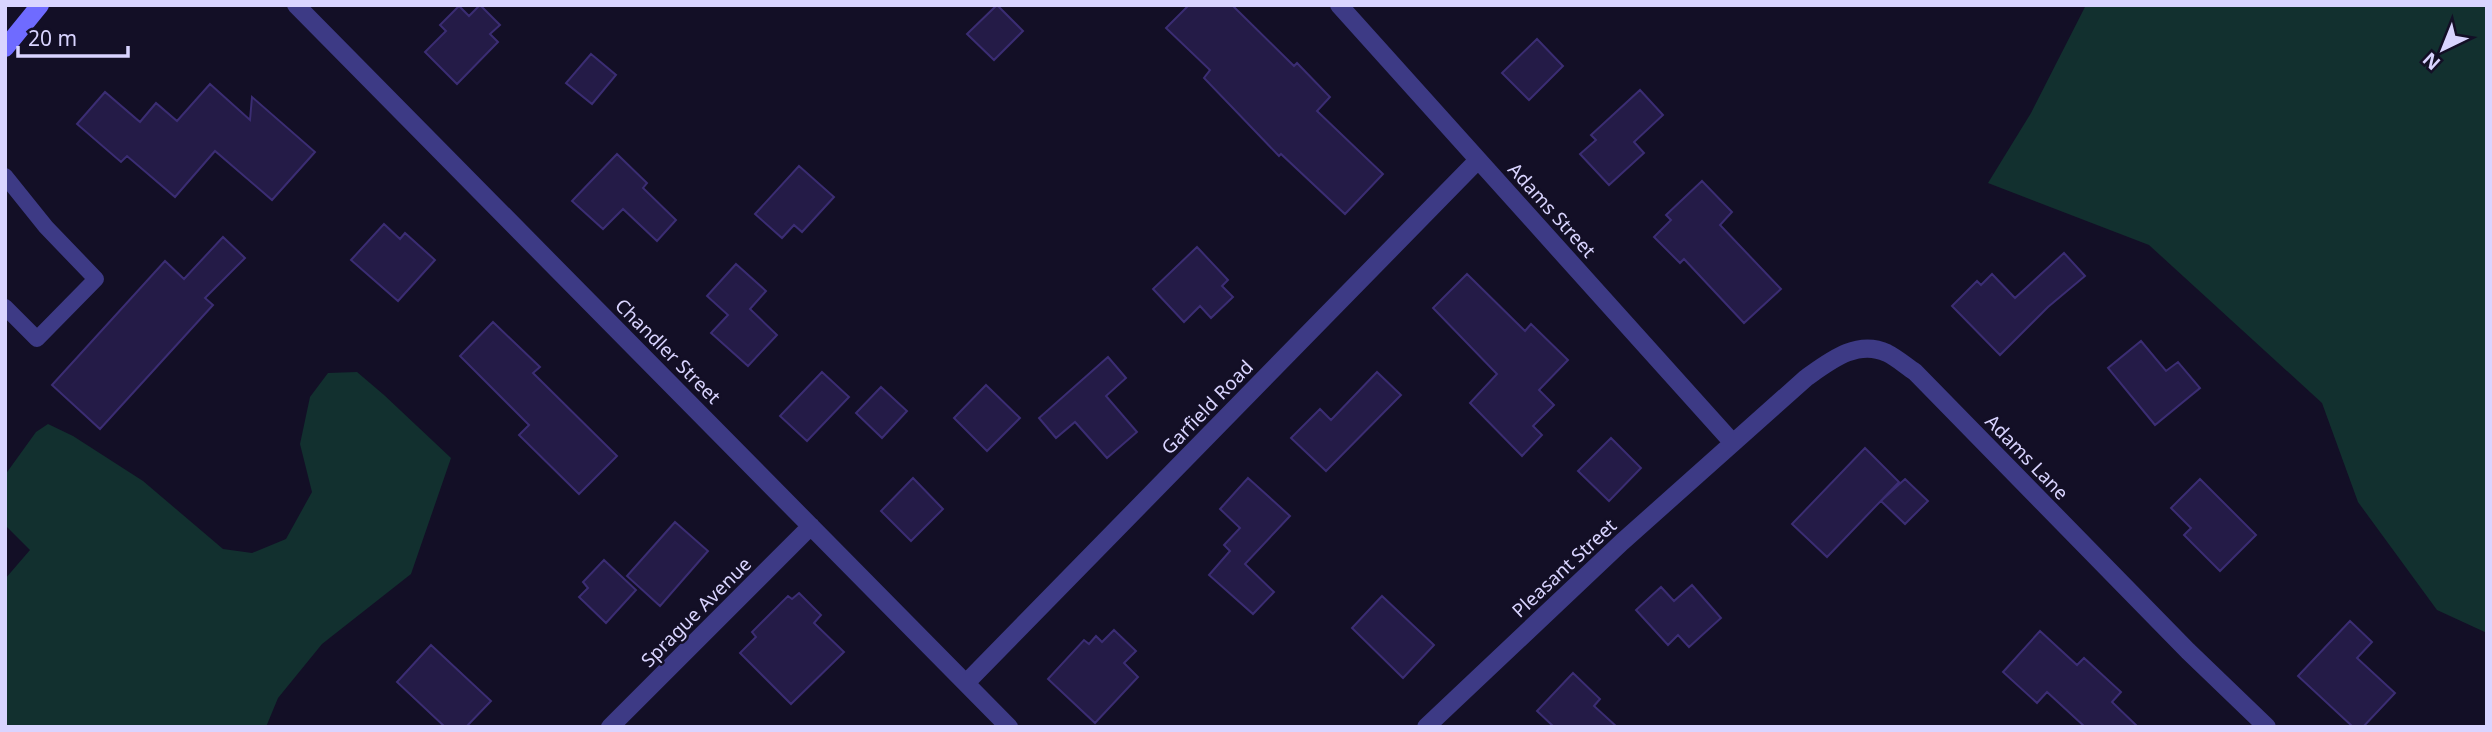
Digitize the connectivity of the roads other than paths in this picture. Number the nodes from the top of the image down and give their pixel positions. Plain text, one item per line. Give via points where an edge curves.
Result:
1 (40, 5) edge
2 (296, 5) edge
3 (1339, 5) edge
4 (5, 48) edge
5 (1478, 160) junction
6 (5, 177) edge
7 (5, 307) edge
8 (1733, 443) junction
9 (811, 526) junction
10 (966, 683) junction
11 (610, 727) edge
12 (1009, 727) edge
13 (1426, 727) edge
14 (2267, 727) edge

1 - 4 main road
2 - 9 street, Chandler Street
3 - 5 street, Adams Street
5 - 8 street, Adams Street
5 - 10 street, Garfield Road
6 - 7 lane via 96,279 37,339
8 - 13 street, Pleasant Street
8 - 14 street, Adams Lane via 1834,358 1863,347 1886,353 1915,372
9 - 10 street, Chandler Street
9 - 11 street, Sprague Avenue
10 - 12 street, Chandler Street

